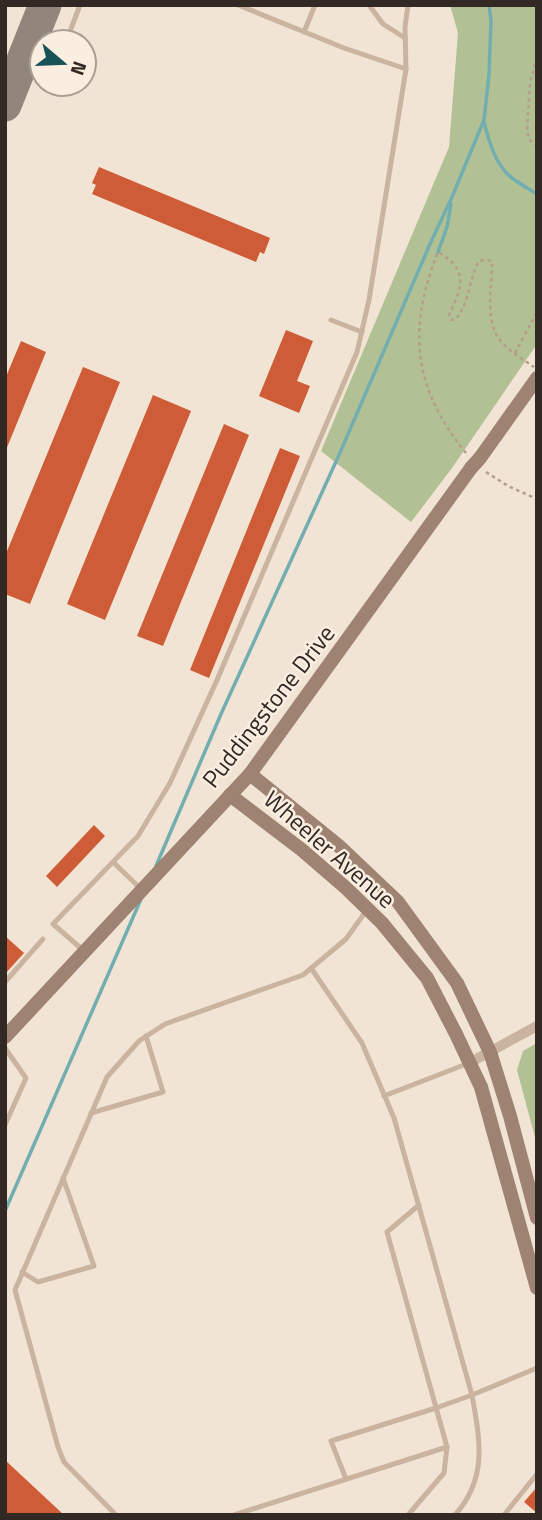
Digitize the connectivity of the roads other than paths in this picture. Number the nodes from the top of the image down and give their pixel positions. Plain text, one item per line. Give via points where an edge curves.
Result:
1 (80, 5) edge
2 (238, 5) edge
3 (315, 5) edge
4 (369, 5) edge
5 (408, 5) edge
6 (71, 28) edge
7 (304, 32) junction
8 (405, 38) junction
9 (406, 69) junction
10 (331, 320) dead end
11 (362, 332) junction
12 (537, 378) edge
13 (250, 774) junction
14 (230, 795) junction
15 (113, 862) junction
16 (142, 890) junction
17 (368, 909) junction
18 (43, 939) dead end
19 (85, 952) junction
20 (311, 968) junction
21 (5, 982) edge
22 (537, 1026) edge
23 (146, 1036) junction
24 (5, 1037) edge
25 (5, 1048) edge
26 (490, 1052) junction
27 (469, 1063) junction
28 (384, 1096) junction
29 (91, 1114) junction
30 (5, 1125) edge
31 (63, 1178) junction
32 (419, 1205) junction
33 (537, 1218) edge
34 (22, 1272) junction
35 (537, 1288) edge
36 (537, 1368) edge
37 (472, 1395) junction
38 (436, 1408) junction
39 (447, 1447) junction
40 (537, 1474) edge
41 (346, 1479) junction
42 (116, 1515) edge
43 (233, 1515) edge
44 (408, 1515) edge
45 (455, 1515) edge
46 (504, 1515) edge

1 - 6 lane
2 - 7 lane
3 - 7 lane
4 - 8 lane via 383,24
5 - 8 lane
7 - 9 lane
8 - 9 lane
9 - 11 lane
10 - 11 lane
11 - 15 lane via 302,482 170,783 138,836
12 - 13 street, Puddingstone Drive
13 - 14 street, Puddingstone Drive
13 - 26 street, Wheeler Avenue via 340,847 398,902 457,982
14 - 16 street, Puddingstone Drive
14 - 17 street, Wheeler Avenue
15 - 16 lane
15 - 19 lane via 53,924
16 - 19 street, Puddingstone Drive
17 - 20 lane via 346,939
17 - 27 street, Wheeler Avenue via 427,978
18 - 21 lane
19 - 24 street, Puddingstone Drive
20 - 23 lane
20 - 28 lane via 362,1043
22 - 26 street
23 - 29 lane via 107,1077
23 - 29 lane via 163,1092
25 - 30 lane via 26,1078
26 - 27 street
26 - 33 street, Wheeler Avenue
27 - 28 lane
27 - 35 street, Wheeler Avenue via 481,1087
28 - 32 lane
29 - 31 lane
31 - 34 lane
31 - 34 lane via 94,1266 38,1282
32 - 37 lane
32 - 38 lane via 387,1232
34 - 42 lane via 15,1290 58,1447 64,1462
36 - 37 lane
37 - 38 lane
37 - 45 lane via 480,1437 478,1473
38 - 39 lane
38 - 41 lane via 331,1441
39 - 41 lane
39 - 44 lane via 444,1474
40 - 46 lane
41 - 43 lane

